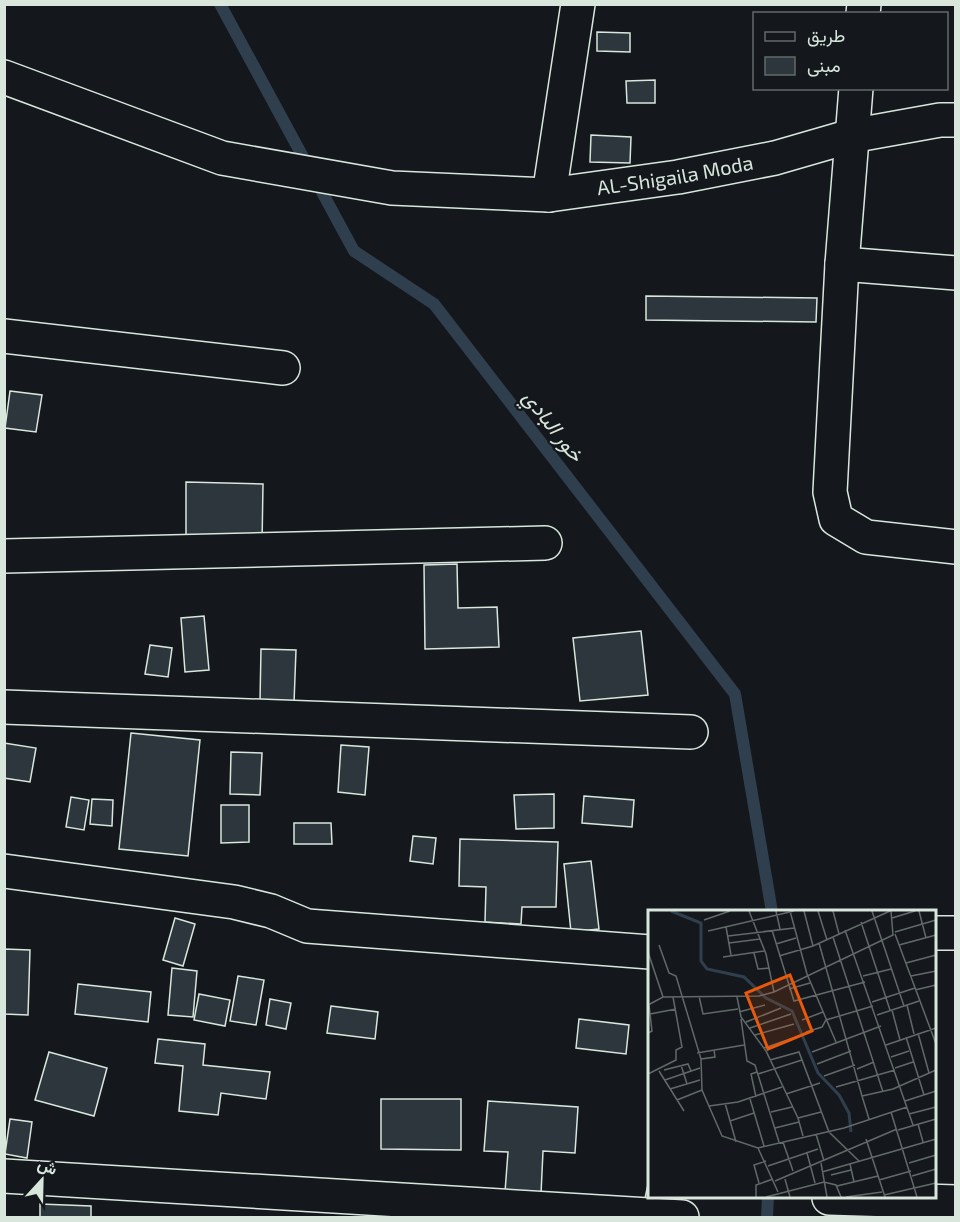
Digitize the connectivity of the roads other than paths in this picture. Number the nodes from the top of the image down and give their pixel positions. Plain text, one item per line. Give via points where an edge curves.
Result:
1 (578, 4) edge
2 (4, 77) edge
3 (856, 90) edge
4 (956, 120) edge
5 (851, 136) junction
6 (549, 195) junction
7 (842, 264) junction
8 (956, 273) edge
9 (4, 336) edge
10 (283, 368) dead end
11 (545, 543) dead end
12 (956, 547) edge
13 (4, 556) edge
14 (4, 707) edge
15 (691, 732) dead end
16 (4, 871) edge
17 (936, 933) edge
18 (956, 933) edge
19 (648, 952) edge
20 (4, 1176) edge
21 (829, 1198) dead end
22 (956, 1202) edge
23 (682, 1217) edge

1 - 6 street
2 - 6 street, AL-Shigaila Moda via 222,158 392,188
3 - 5 street
4 - 5 street, AL-Shigaila Moda
5 - 6 street, AL-Shigaila Moda via 764,160 678,177
5 - 7 street
7 - 8 street
7 - 12 street via 830,492 836,519 866,537
9 - 10 street
11 - 13 street
14 - 15 street
16 - 19 street via 234,902 271,911 307,926
17 - 18 street
20 - 23 street
21 - 22 street

